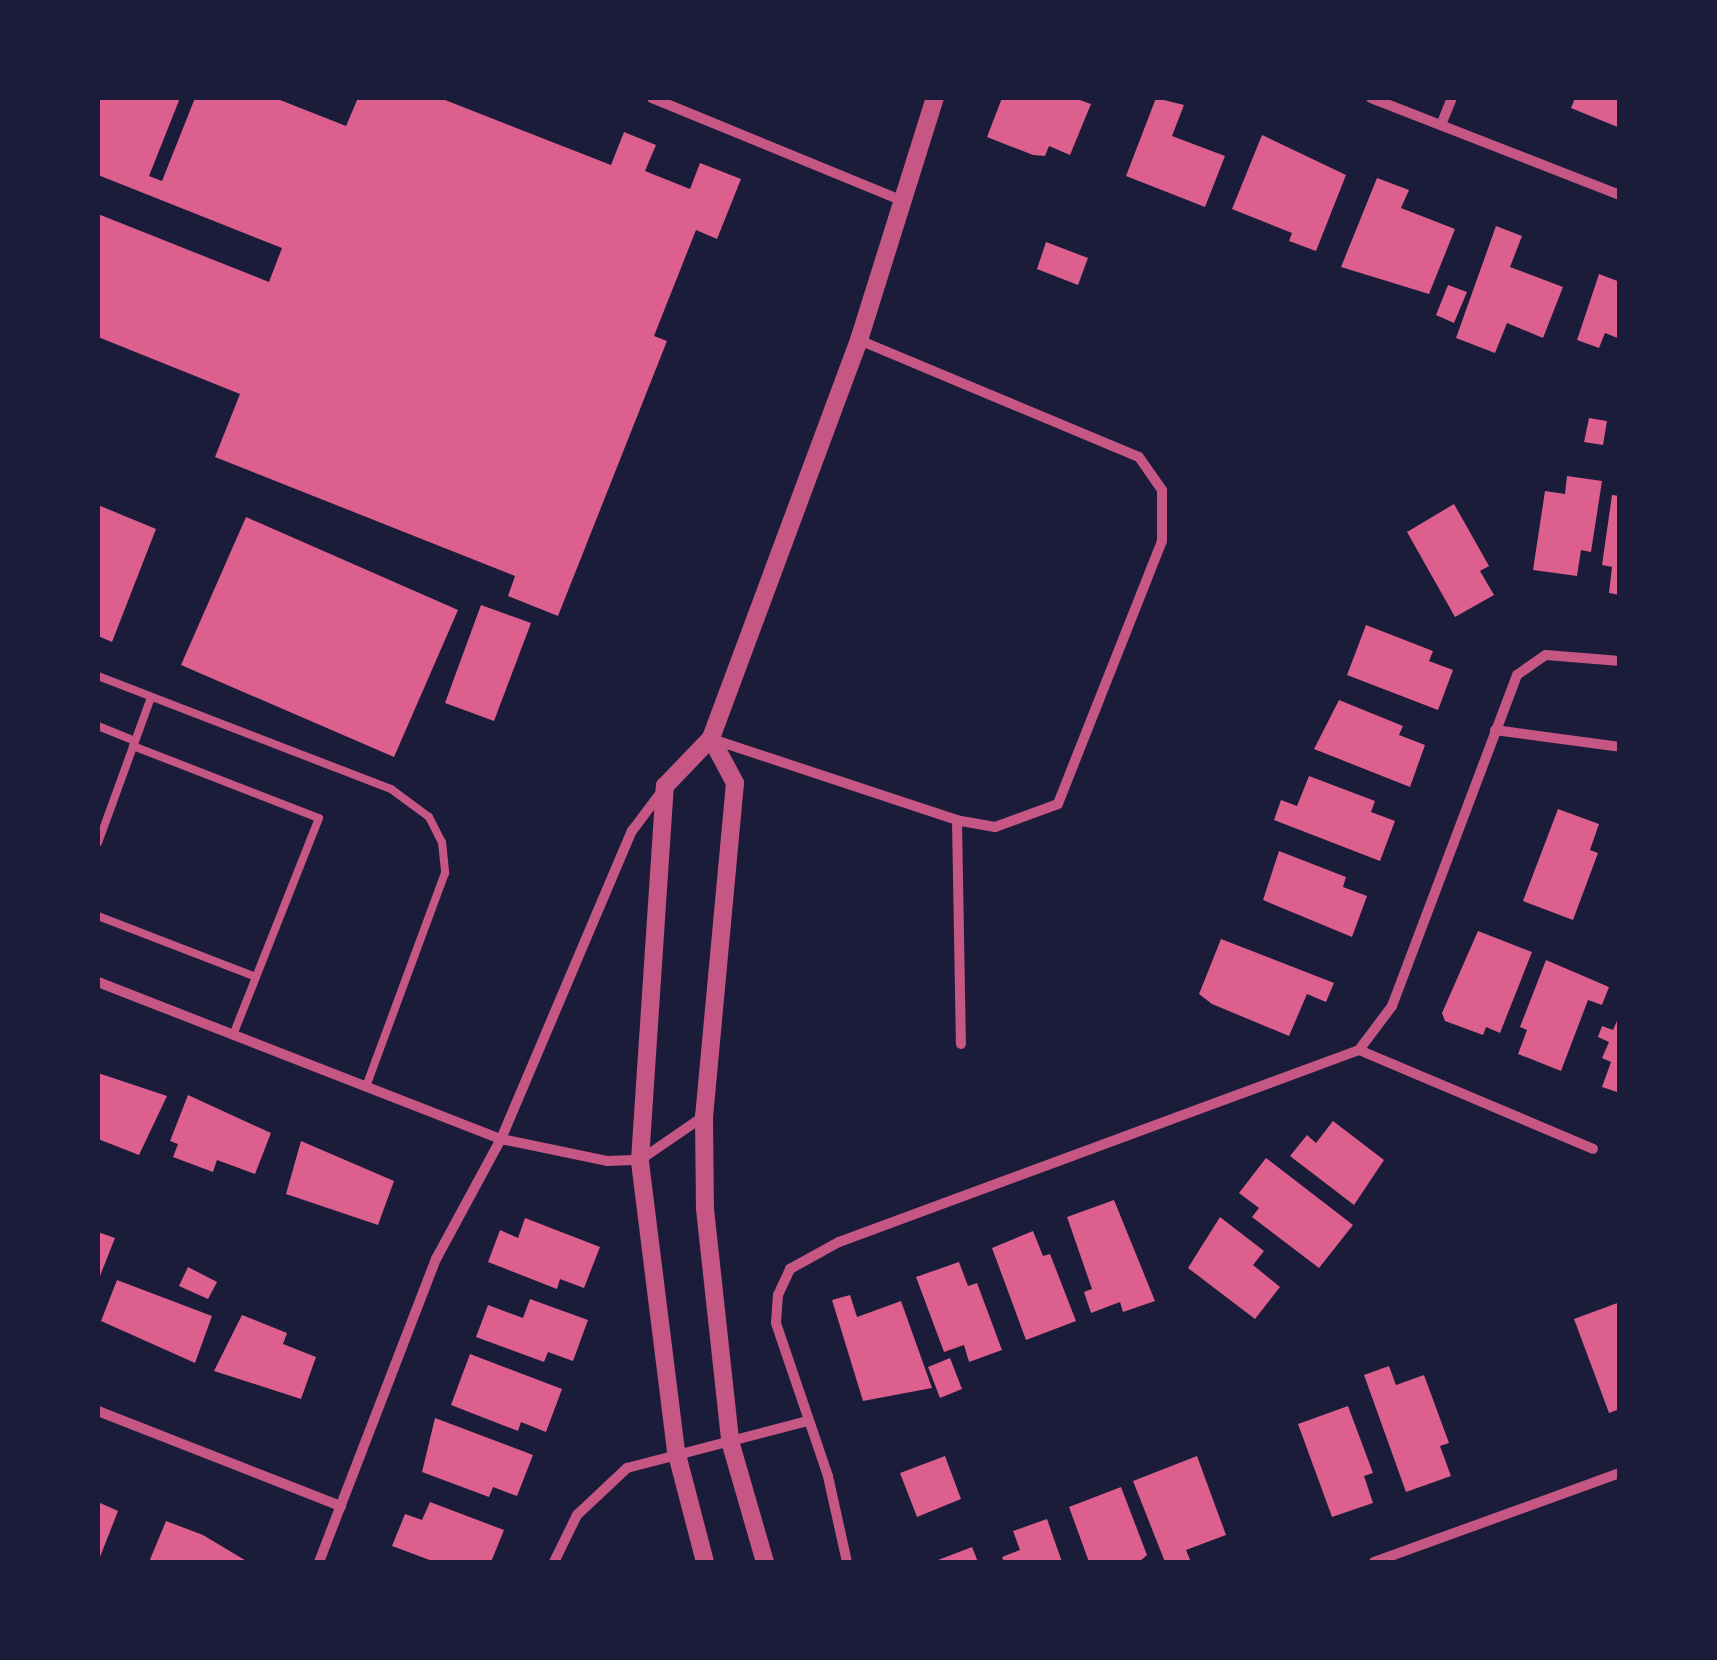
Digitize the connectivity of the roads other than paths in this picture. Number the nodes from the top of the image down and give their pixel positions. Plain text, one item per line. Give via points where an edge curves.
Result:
1 (652, 98) edge
2 (935, 98) edge
3 (1371, 98) edge
4 (1452, 98) edge
5 (1441, 125) junction
6 (1620, 194) edge
7 (900, 200) junction
8 (859, 340) junction
9 (1620, 661) edge
10 (98, 676) edge
11 (151, 697) junction
12 (98, 726) edge
13 (1494, 730) junction
14 (711, 738) junction
15 (134, 744) junction
16 (1620, 748) edge
17 (666, 786) junction
18 (958, 820) junction
19 (98, 842) edge
20 (98, 916) edge
21 (256, 978) junction
22 (98, 982) edge
23 (234, 1035) junction
24 (961, 1044) dead end
25 (1359, 1050) junction
26 (366, 1087) junction
27 (704, 1116) junction
28 (501, 1139) junction
29 (1593, 1149) dead end
30 (640, 1160) junction
31 (98, 1412) edge
32 (808, 1422) junction
33 (730, 1440) junction
34 (676, 1451) junction
35 (1620, 1474) edge
36 (341, 1506) junction
37 (319, 1562) edge
38 (554, 1562) edge
39 (705, 1562) edge
40 (765, 1562) edge
41 (847, 1562) edge
42 (1374, 1562) edge

1 - 7 street
2 - 7 street
3 - 5 street
4 - 5 street
5 - 6 street
7 - 8 street
8 - 14 street
8 - 18 street via 1139,456 1162,490 1162,541 1058,804 995,827
9 - 13 street via 1565,653 1534,660 1509,688
10 - 11 lane
11 - 15 lane
11 - 26 lane via 391,789 419,806 436,828 445,859 442,883
12 - 15 lane
13 - 16 street
13 - 25 street via 1392,1006
14 - 17 street
14 - 18 street
14 - 27 street via 735,783
15 - 19 lane
15 - 21 lane via 319,818
17 - 28 street via 632,831
17 - 30 street
18 - 24 street
20 - 21 lane
21 - 23 lane
22 - 23 street
23 - 26 street
25 - 29 street
25 - 32 street via 806,1256 783,1280 776,1323
26 - 28 street
27 - 30 street
27 - 33 street via 705,1208
28 - 30 street via 606,1161
28 - 36 street via 436,1258
30 - 34 street
31 - 36 street
32 - 33 street
32 - 41 street
33 - 34 street
33 - 40 street
34 - 38 street via 627,1468 603,1485 577,1515
34 - 39 street
35 - 42 street
36 - 37 street

